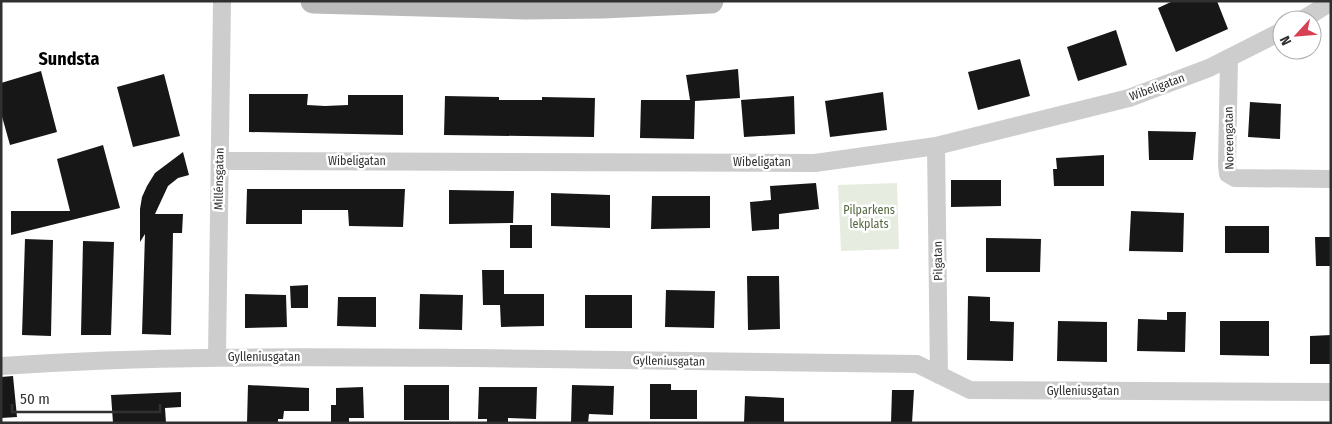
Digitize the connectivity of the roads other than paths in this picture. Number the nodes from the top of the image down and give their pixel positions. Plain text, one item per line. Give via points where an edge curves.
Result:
1 (222, 1) edge
2 (313, 1) edge
3 (712, 1) edge
4 (1331, 2) edge
5 (1318, 10) edge
6 (1272, 36) edge
7 (1229, 58) junction
8 (936, 146) junction
9 (220, 161) junction
10 (1331, 179) edge
11 (218, 357) junction
12 (1, 366) edge
13 (939, 375) junction
14 (1331, 392) edge

1 - 9 street, Millénsgatan
2 - 3 street via 525,7
4 - 5 street
6 - 7 street, Wibeligatan
7 - 8 street, Wibeligatan via 1129,98
7 - 10 street, Noreengatan via 1228,174 1235,178
8 - 9 street, Wibeligatan via 815,162
8 - 13 street, Pilgatan
9 - 11 street, Millénsgatan
11 - 12 street, Gylleniusgatan
11 - 13 street, Gylleniusgatan via 917,364
13 - 14 street, Gylleniusgatan via 970,390

